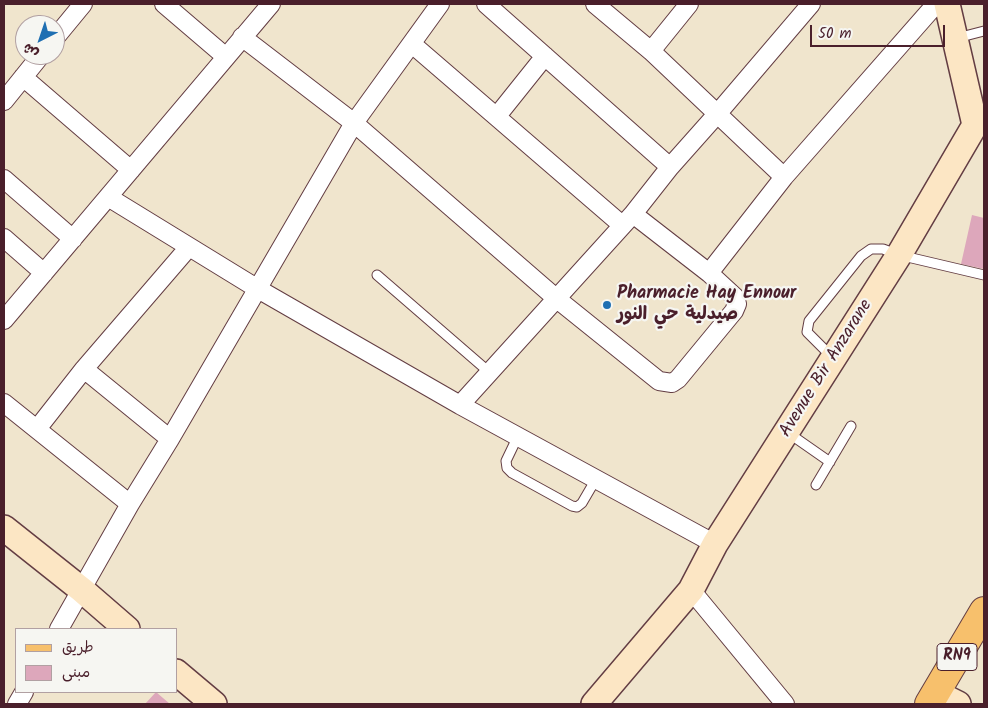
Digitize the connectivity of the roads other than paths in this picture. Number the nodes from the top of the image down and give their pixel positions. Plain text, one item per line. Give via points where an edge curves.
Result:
1 (83, 4) edge
2 (164, 4) edge
3 (271, 4) edge
4 (440, 4) edge
5 (486, 4) edge
6 (595, 4) edge
7 (689, 4) edge
8 (811, 4) edge
9 (936, 4) edge
10 (946, 4) edge
11 (65, 26) edge
12 (984, 31) edge
13 (242, 37) junction
14 (955, 38) junction
15 (412, 44) junction
16 (651, 51) junction
17 (545, 56) junction
18 (226, 57) junction
19 (33, 65) edge
20 (23, 77) junction
21 (4, 101) edge
22 (718, 113) junction
23 (496, 116) junction
24 (354, 123) junction
25 (979, 128) edge
26 (670, 167) junction
27 (131, 170) junction
28 (784, 177) junction
29 (4, 179) edge
30 (108, 197) junction
31 (628, 220) junction
32 (4, 238) edge
33 (73, 239) junction
34 (189, 247) junction
35 (899, 255) junction
36 (44, 273) junction
37 (709, 273) junction
38 (377, 275) dead end
39 (984, 275) edge
40 (258, 289) junction
41 (557, 299) junction
42 (4, 320) edge
43 (834, 358) junction
44 (84, 369) junction
45 (489, 372) junction
46 (4, 403) edge
47 (460, 405) junction
48 (850, 426) dead end
49 (37, 429) junction
50 (786, 432) junction
51 (518, 436) junction
52 (170, 439) junction
53 (830, 462) junction
54 (596, 479) junction
55 (816, 485) dead end
56 (130, 504) junction
57 (4, 528) edge
58 (715, 544) junction
59 (82, 590) junction
60 (691, 590) junction
61 (984, 611) edge
62 (60, 628) edge
63 (126, 628) edge
64 (178, 674) edge
65 (23, 693) edge
66 (941, 700) edge
67 (17, 704) edge
68 (214, 704) edge
69 (594, 704) edge
70 (785, 704) edge

1 - 11 street
2 - 18 street
3 - 13 street
4 - 15 street
5 - 17 street
6 - 16 street
7 - 16 street
8 - 22 street
9 - 28 street
10 - 14 street, Avenue Bir Anzarane
12 - 14 lane
13 - 18 street
13 - 24 street
14 - 25 street, Avenue Bir Anzarane
15 - 23 street
15 - 24 street
16 - 22 street
17 - 23 street
17 - 26 street
18 - 27 street
19 - 20 street
20 - 21 street
20 - 27 street
22 - 26 street
22 - 28 street
23 - 31 street
24 - 40 street
24 - 41 street
25 - 35 street, Avenue Bir Anzarane
26 - 31 street
27 - 30 street
28 - 37 street
29 - 33 street
30 - 33 street
30 - 34 street
31 - 37 street
31 - 41 street
32 - 36 street
33 - 36 street
34 - 40 street
34 - 44 street
35 - 39 lane
35 - 43 street, Avenue Bir Anzarane
35 - 43 lane via 883,249 870,249 809,321 807,332
36 - 42 street
37 - 41 street via 735,297 737,304 678,380 672,383 659,381
38 - 45 lane
40 - 47 street
40 - 52 street
41 - 45 street
43 - 50 street, Avenue Bir Anzarane
44 - 49 street
44 - 52 street
45 - 47 street
46 - 49 street
47 - 51 street
48 - 53 lane
49 - 56 street
50 - 53 lane
50 - 58 street, Avenue Bir Anzarane
51 - 54 street
51 - 54 lane via 506,462 512,473 577,507
52 - 56 street
53 - 55 lane
54 - 58 street
56 - 59 street
57 - 59 street
58 - 60 street, Avenue Bir Anzarane
59 - 62 street
59 - 63 street
60 - 69 street, Avenue Bir Anzarane
60 - 70 street
61 - 66 main road, RN9
64 - 68 street
65 - 67 street

